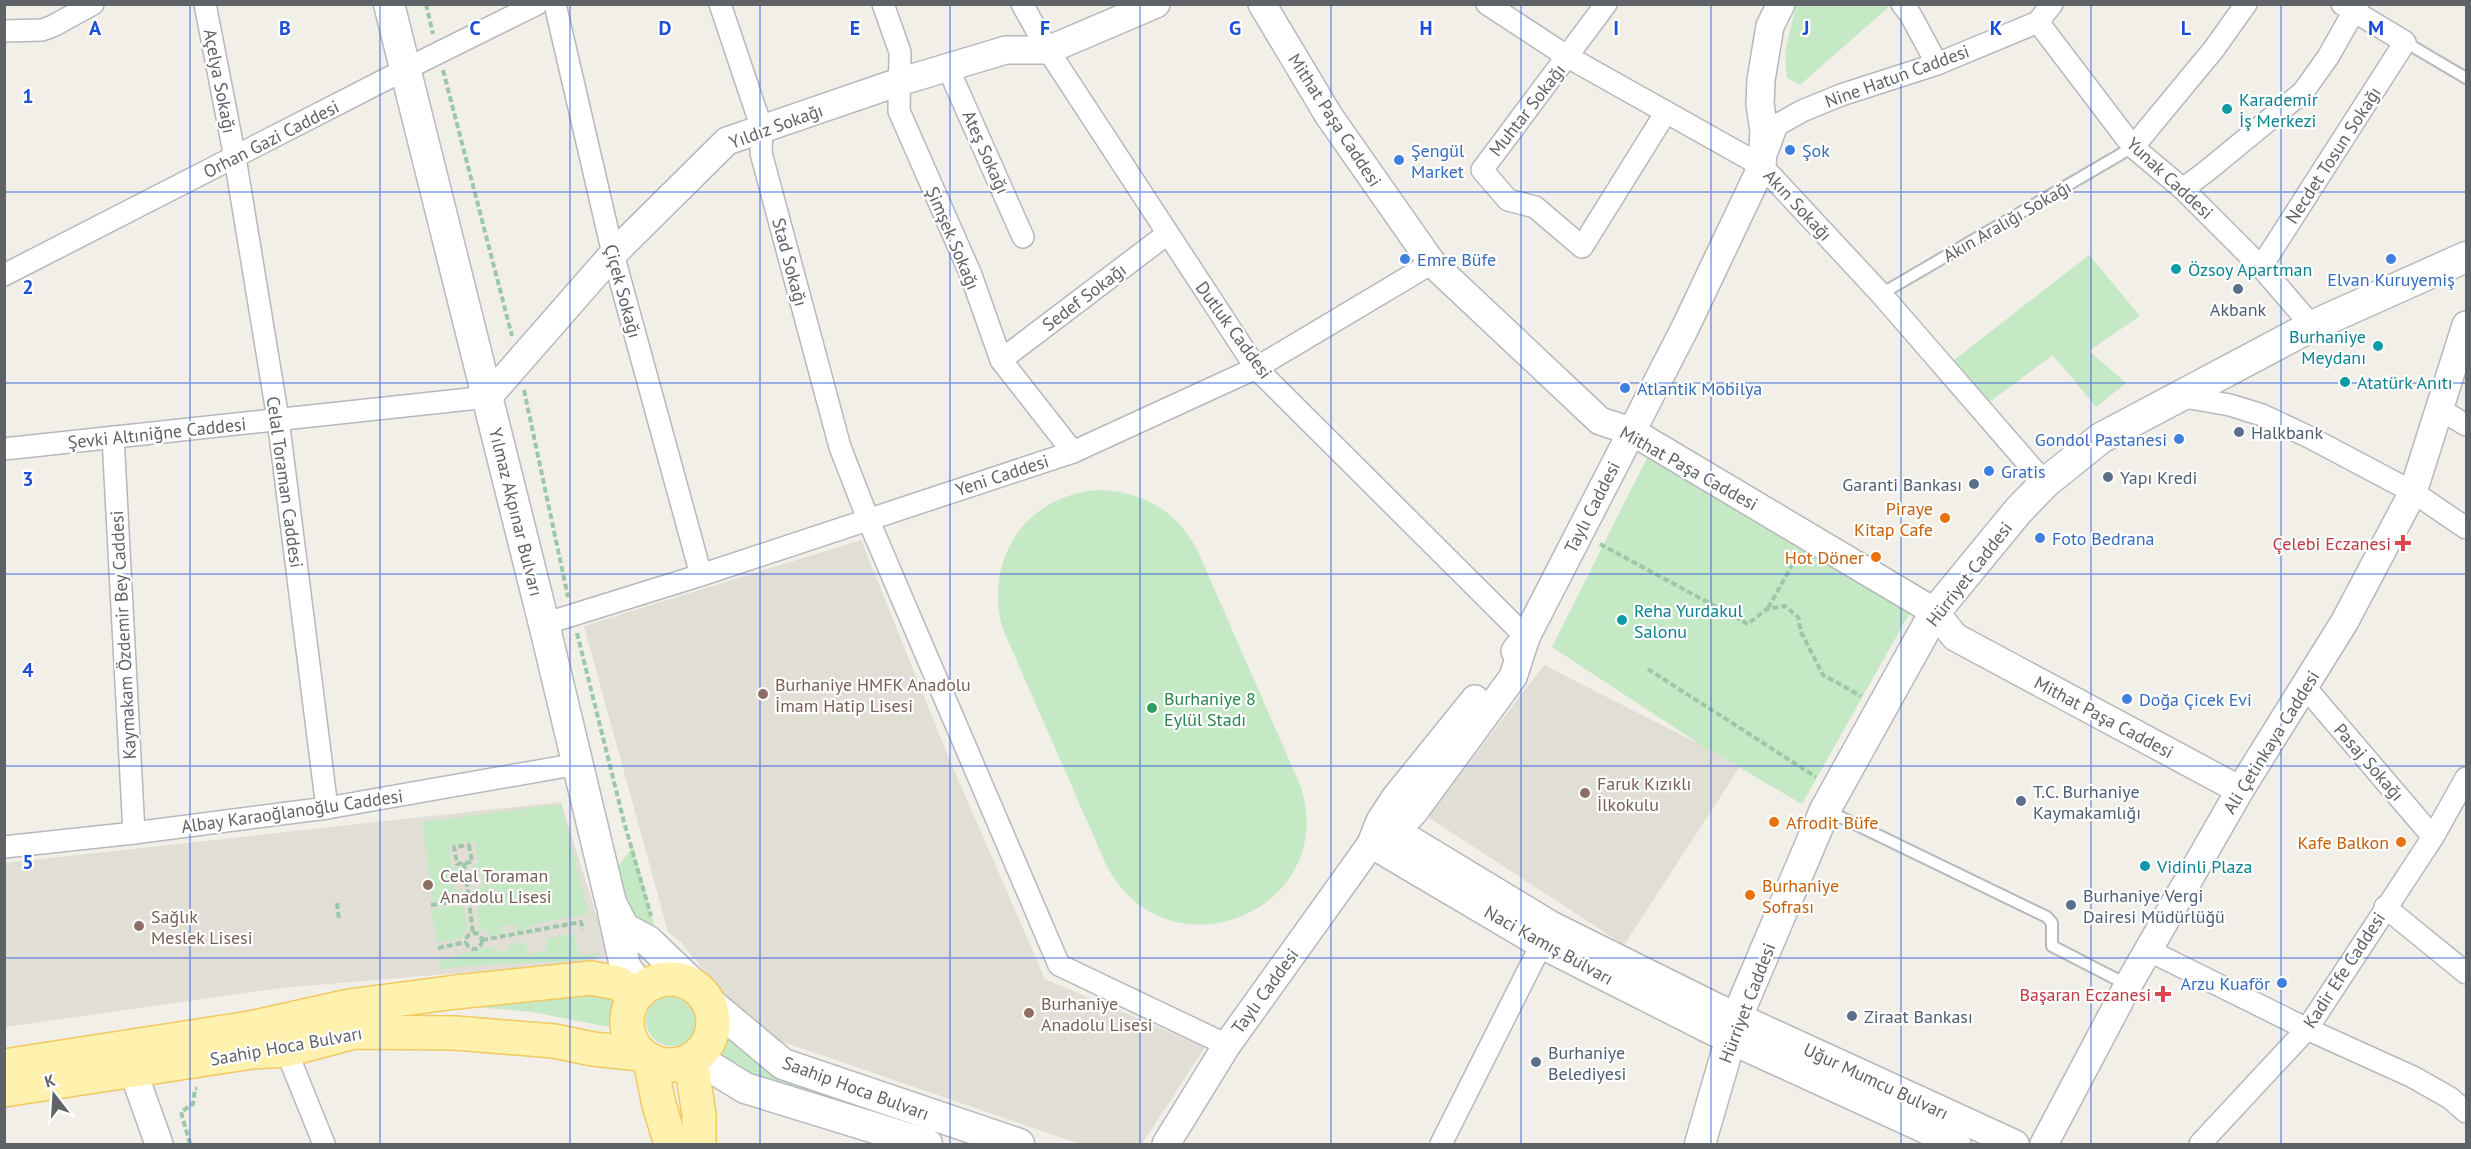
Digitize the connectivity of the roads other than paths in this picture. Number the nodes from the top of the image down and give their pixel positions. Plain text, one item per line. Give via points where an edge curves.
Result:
1 (93, 4) edge
2 (205, 4) edge
3 (388, 4) edge
4 (537, 4) edge
5 (555, 4) edge
6 (720, 4) edge
7 (883, 4) edge
8 (1022, 4) edge
9 (1156, 4) edge
10 (1262, 4) edge
11 (1487, 4) edge
12 (1606, 4) edge
13 (1781, 4) edge
14 (1902, 4) edge
15 (2052, 4) edge
16 (2246, 4) edge
17 (2351, 7) edge
18 (2038, 22) junction
19 (4, 31) edge
20 (2405, 42) junction
21 (1048, 50) junction
22 (1568, 57) junction
23 (1937, 64) junction
24 (948, 68) junction
25 (406, 69) junction
26 (2466, 78) edge
27 (899, 82) junction
28 (1666, 112) junction
29 (762, 129) junction
30 (2133, 147) junction
31 (235, 158) junction
32 (1762, 166) junction
33 (2183, 189) junction
34 (1167, 234) junction
35 (1023, 237) dead end
36 (613, 254) junction
37 (2466, 257) edge
38 (1432, 263) junction
39 (2261, 267) junction
40 (4, 275) edge
41 (1881, 294) junction
42 (2466, 325) edge
43 (2312, 326) junction
44 (1001, 360) junction
45 (1256, 368) junction
46 (2178, 396) junction
47 (488, 397) junction
48 (2441, 410) junction
49 (278, 419) junction
50 (2466, 425) edge
51 (1631, 431) junction
52 (113, 438) junction
53 (4, 449) edge
54 (1073, 452) junction
55 (2045, 483) junction
56 (2413, 492) junction
57 (868, 519) junction
58 (2466, 528) edge
59 (701, 575) junction
60 (1935, 612) junction
61 (544, 624) junction
62 (1526, 637) junction
63 (2305, 687) junction
64 (578, 764) junction
65 (2466, 778) edge
66 (2240, 790) junction
67 (327, 808) junction
68 (1825, 810) junction
69 (1382, 832) junction
70 (134, 833) junction
71 (2433, 837) junction
72 (4, 847) edge
73 (2385, 907) junction
74 (618, 915) junction
75 (1547, 935) junction
76 (2150, 951) junction
77 (2466, 973) edge
78 (2127, 987) junction
79 (639, 993) junction
80 (702, 995) junction
81 (1734, 1029) junction
82 (2307, 1029) junction
83 (1227, 1045) junction
84 (286, 1050) junction
85 (646, 1057) junction
86 (693, 1058) junction
87 (4, 1066) edge
88 (133, 1071) junction
89 (4, 1090) edge
90 (2466, 1112) edge
91 (159, 1144) edge
92 (324, 1144) edge
93 (671, 1144) edge
94 (699, 1144) edge
95 (927, 1144) edge
96 (1019, 1144) edge
97 (1166, 1144) edge
98 (1441, 1144) edge
99 (1700, 1144) edge
100 (1957, 1144) edge
101 (2015, 1144) edge
102 (2044, 1144) edge
103 (2200, 1144) edge

1 - 19 street via 42,30
2 - 31 street, Açelya Sokağı
3 - 25 main road, Yılmaz Akpınar Bulvarı
4 - 25 street, Orhan Gazi Caddesi
5 - 36 street, Çiçek Sokağı
6 - 29 street, Stad Sokağı
7 - 27 street, Şimşek Sokağı via 900,52
8 - 21 street, Dutluk Caddesi
9 - 21 street, Yıldız Sokağı
10 - 38 street, Mithat Paşa Caddesi via 1329,117
11 - 22 street, Akın Sokağı
12 - 22 street, Muhtar Sokağı
13 - 32 street via 1770,26 1761,80
14 - 23 street
15 - 18 street, Nine Hatun Caddesi
16 - 30 street
17 - 20 street
17 - 33 street via 2328,57 2303,92
18 - 23 street, Nine Hatun Caddesi
18 - 30 street, Yunak Caddesi
20 - 26 lane
20 - 39 street, Necdet Tosun Sokağı
21 - 24 street, Yıldız Sokağı via 1006,50
21 - 34 street, Dutluk Caddesi
22 - 28 street, Akın Sokağı
22 - 28 street, Muhtar Sokağı via 1482,170 1508,200 1535,207 1582,247
23 - 32 street, Nine Hatun Caddesi via 1841,95 1776,125
24 - 27 street, Yıldız Sokağı
24 - 35 street, Ateş Sokağı
25 - 31 street, Orhan Gazi Caddesi
25 - 47 main road, Yılmaz Akpınar Bulvarı
27 - 29 street, Yıldız Sokağı
27 - 44 street, Şimşek Sokağı via 899,111 971,275
28 - 32 street, Akın Sokağı
29 - 36 street, Yıldız Sokağı via 727,141
29 - 57 street, Stad Sokağı via 761,153 840,447
30 - 33 street, Yunak Caddesi
30 - 41 lane, Akın Aralığı Sokağı
31 - 40 street, Orhan Gazi Caddesi
31 - 49 street, Celal Toraman Caddesi
32 - 41 street, Akın Sokağı
32 - 51 street, Taylı Caddesi
33 - 39 street, Yunak Caddesi
34 - 44 street, Sedef Sokağı
34 - 45 street, Dutluk Caddesi
36 - 47 street, Yıldız Sokağı
36 - 59 street, Çiçek Sokağı
37 - 43 main road, Hürriyet Caddesi
38 - 45 street, Yeni Caddesi
38 - 51 street, Mithat Paşa Caddesi via 1600,421
39 - 43 street, Yunak Caddesi
41 - 55 street, Akın Sokağı
42 - 48 street, Ali Çetinkaya Caddesi
43 - 46 main road, Hürriyet Caddesi
44 - 54 street, Şimşek Sokağı
45 - 54 street, Yeni Caddesi
45 - 62 street, Dutluk Caddesi
46 - 55 main road, Hürriyet Caddesi via 2101,438
46 - 56 street via 2262,415
47 - 49 street, Şevki Altıniğne Caddesi
47 - 61 main road, Yılmaz Akpınar Bulvarı
48 - 50 street
48 - 56 street, Ali Çetinkaya Caddesi
49 - 52 street, Şevki Altıniğne Caddesi
49 - 67 street, Celal Toraman Caddesi
51 - 60 street, Mithat Paşa Caddesi
51 - 62 street, Taylı Caddesi
52 - 53 street, Şevki Altıniğne Caddesi
52 - 70 street, Kaymakam Özdemir Bey Caddesi
54 - 57 street, Yeni Caddesi
55 - 60 main road, Hürriyet Caddesi
56 - 58 street
56 - 63 street, Ali Çetinkaya Caddesi via 2345,621
57 - 59 street, Yeni Caddesi
57 - 83 street, Stad Sokağı via 1059,965
59 - 61 street, Yeni Caddesi
60 - 66 street, Mithat Paşa Caddesi via 1955,637
60 - 68 main road, Hürriyet Caddesi
61 - 64 main road, Yılmaz Akpınar Bulvarı
62 - 69 street, Taylı Caddesi via 1513,677 1414,812
63 - 66 street, Ali Çetinkaya Caddesi
63 - 71 street, Pasaj Sokağı
64 - 67 street, Albay Karaoğlanoğlu Caddesi
64 - 74 main road, Yılmaz Akpınar Bulvarı
65 - 71 street, Kadir Efe Caddesi
66 - 76 street, Ali Çetinkaya Caddesi
67 - 70 street, Albay Karaoğlanoğlu Caddesi
68 - 78 lane via 2046,917 2052,923 2052,946
68 - 81 main road, Hürriyet Caddesi
69 - 75 street, Naci Kamış Bulvarı
69 - 83 street, Taylı Caddesi
70 - 72 street, Albay Karaoğlanoğlu Caddesi
71 - 73 street, Kadir Efe Caddesi
73 - 77 street
73 - 82 street, Kadir Efe Caddesi
74 - 79 main road, Yılmaz Akpınar Bulvarı via 624,966
74 - 80 main road
75 - 81 street, Naci Kamış Bulvarı
75 - 98 street
76 - 78 street, Ali Çetinkaya Caddesi
76 - 82 street
78 - 102 street, Ali Çetinkaya Caddesi
79 - 80 main road via 652,983 669,978 687,982
79 - 85 main road via 631,1004 627,1025 634,1046
79 - 87 main road, Saahip Hoca Bulvarı via 618,983 591,978 456,992 349,1006 250,1028
80 - 86 main road via 714,1016 713,1029 709,1042
80 - 96 main road, Saahip Hoca Bulvarı via 783,1064
81 - 99 main road, Hürriyet Caddesi
81 - 100 street, Uğur Mumcu Bulvarı
81 - 101 street, Uğur Mumcu Bulvarı
82 - 90 street via 2413,1077
82 - 103 street, Kadir Efe Caddesi
83 - 97 street, Taylı Caddesi
84 - 85 main road, Saahip Hoca Bulvarı via 354,1032 422,1032 554,1041
84 - 88 main road, Saahip Hoca Bulvarı
84 - 92 street
85 - 86 main road via 670,1065
85 - 93 main road
86 - 94 main road
86 - 95 main road, Saahip Hoca Bulvarı via 745,1088
88 - 89 main road, Saahip Hoca Bulvarı
88 - 91 street

